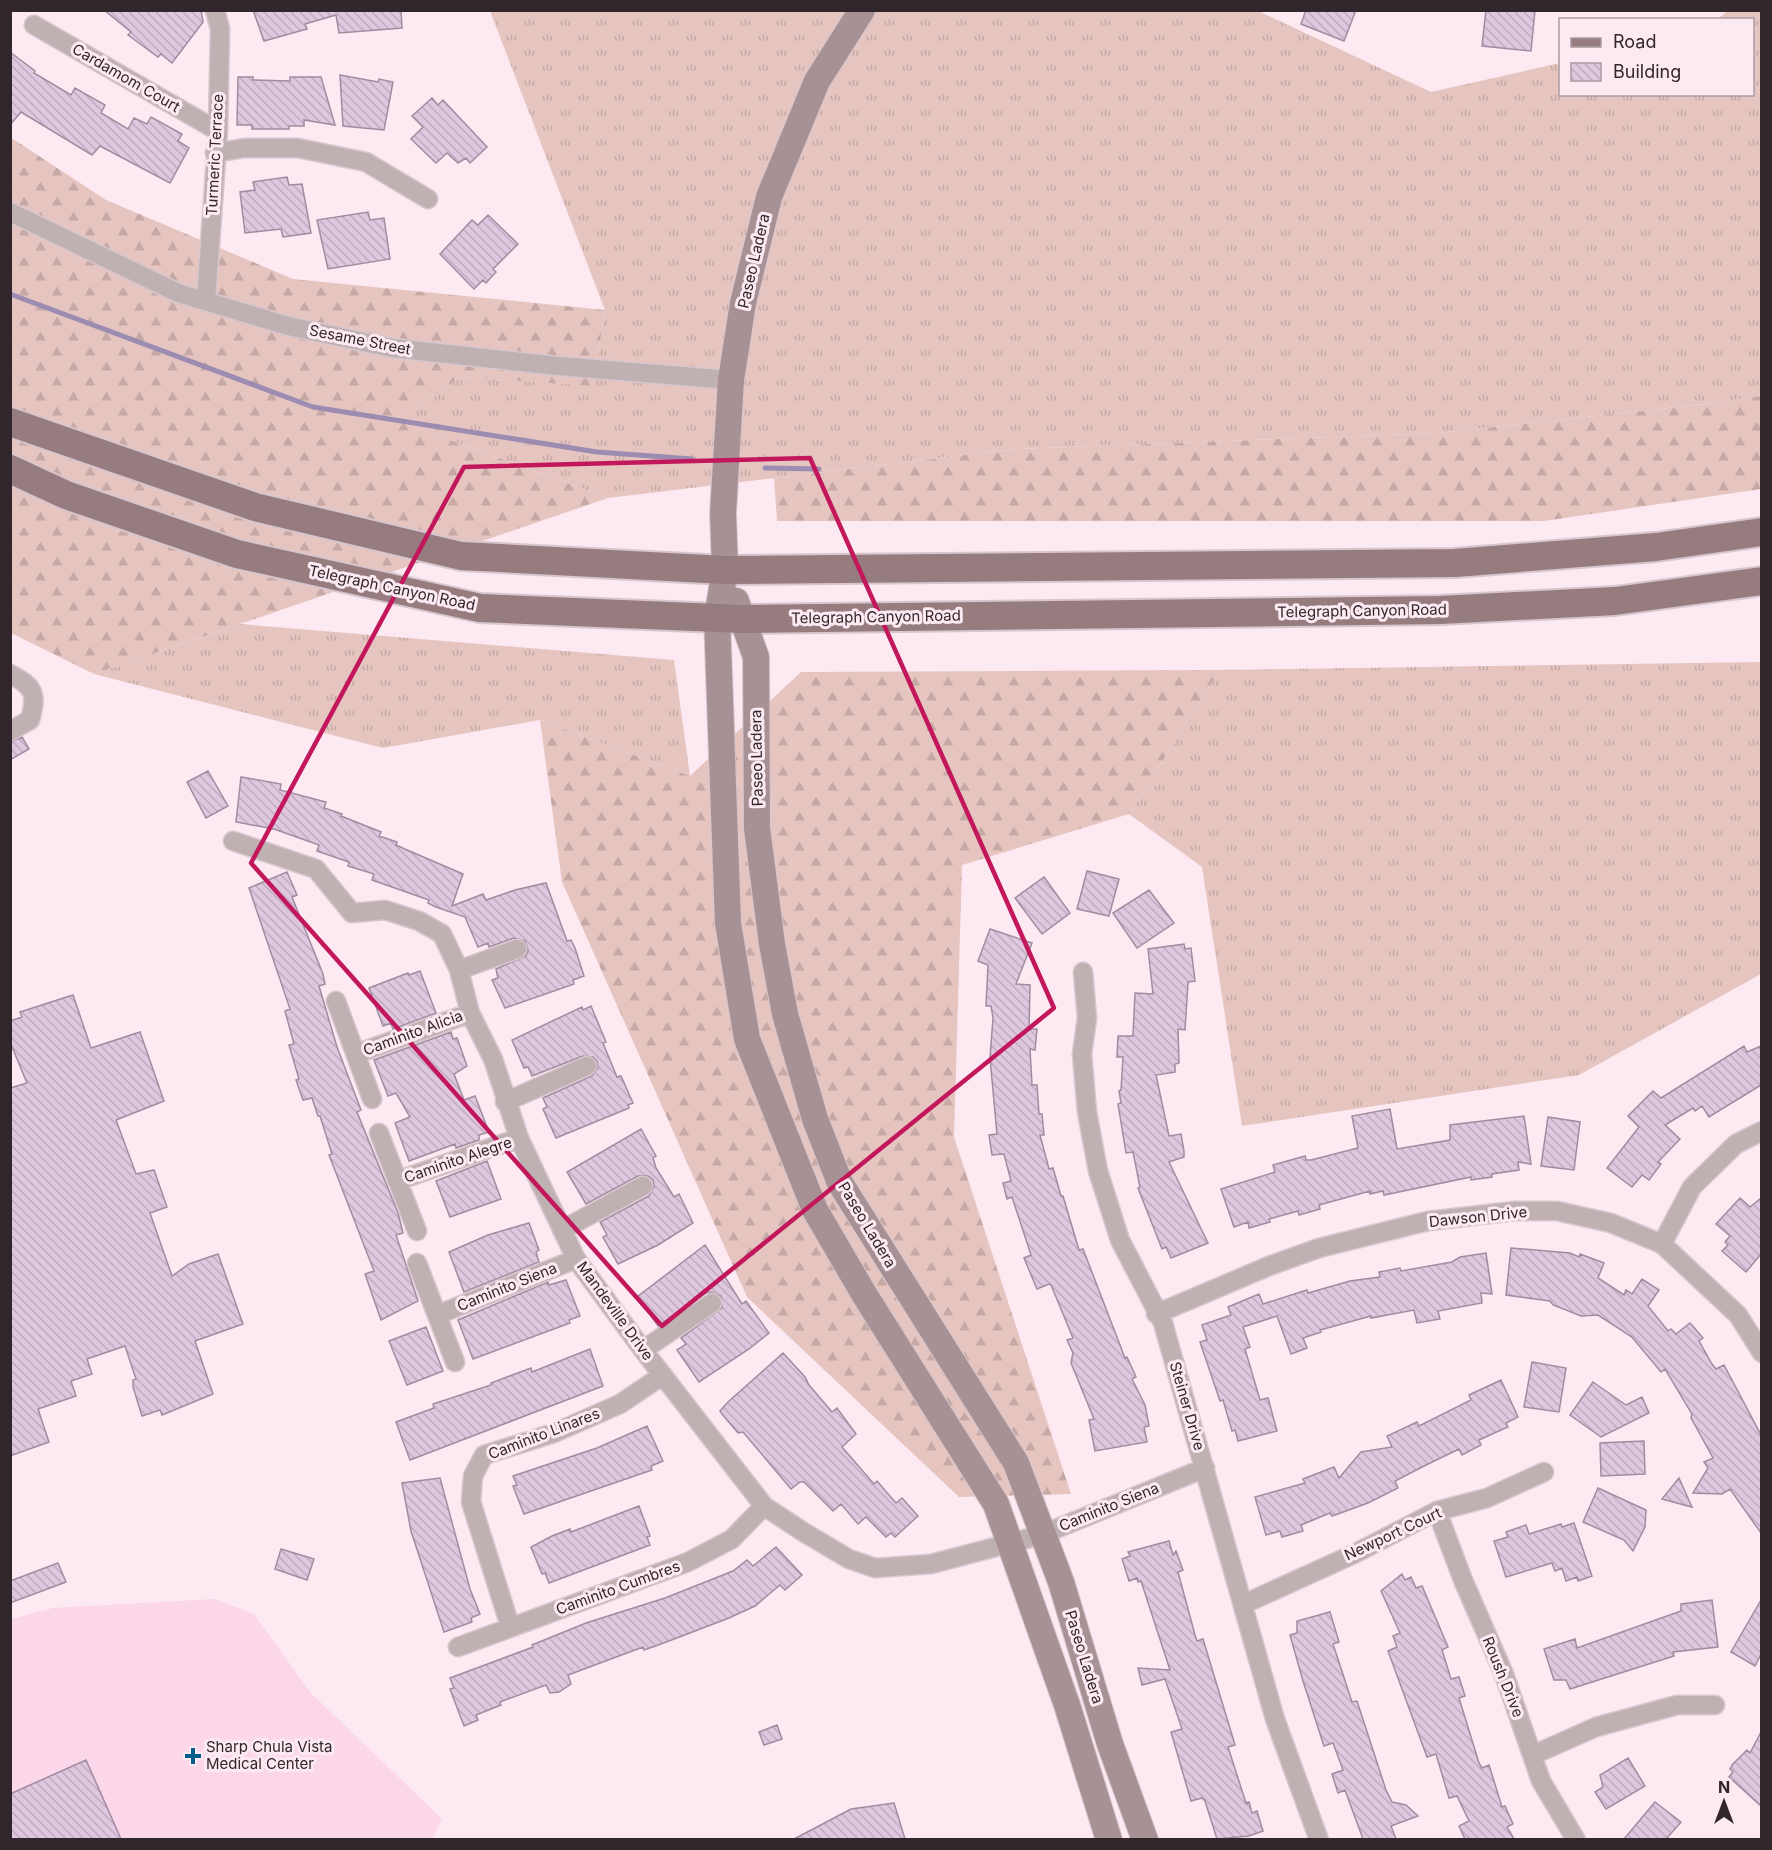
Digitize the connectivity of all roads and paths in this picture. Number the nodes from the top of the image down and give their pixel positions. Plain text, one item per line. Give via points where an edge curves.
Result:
1 (215, 10) edge
2 (862, 10) edge
3 (34, 25) dead end
4 (218, 130) junction
5 (215, 153) junction
6 (428, 199) dead end
7 (10, 212) edge
8 (206, 300) junction
9 (731, 380) junction
10 (10, 422) edge
11 (10, 469) edge
12 (1761, 532) edge
13 (725, 570) junction
14 (1761, 581) edge
15 (730, 618) junction
16 (10, 674) edge
17 (10, 731) edge
18 (233, 842) dead end
19 (517, 949) dead end
20 (459, 970) junction
21 (1083, 972) dead end
22 (336, 1001) dead end
23 (470, 1013) junction
24 (356, 1054) junction
25 (588, 1066) dead end
26 (372, 1099) dead end
27 (505, 1102) junction
28 (1761, 1131) edge
29 (379, 1134) dead end
30 (519, 1138) junction
31 (397, 1181) junction
32 (643, 1186) dead end
33 (562, 1230) junction
34 (417, 1231) dead end
35 (1662, 1245) junction
36 (576, 1259) junction
37 (417, 1263) dead end
38 (712, 1303) dead end
39 (1156, 1314) junction
40 (437, 1315) junction
41 (643, 1350) junction
42 (1761, 1353) edge
43 (455, 1362) dead end
44 (663, 1375) junction
45 (1204, 1468) junction
46 (1544, 1472) dead end
47 (764, 1506) junction
48 (1437, 1511) junction
49 (1041, 1535) junction
50 (1011, 1543) junction
51 (1244, 1604) junction
52 (510, 1626) junction
53 (458, 1647) dead end
54 (1715, 1705) dead end
55 (1533, 1755) junction
56 (1109, 1839) edge
57 (1145, 1839) edge
58 (1319, 1839) edge
59 (1576, 1839) edge

1 - 4 street, Turmeric Terrace via 220,29
2 - 9 main road, Paseo Ladera via 817,81 769,197 743,303
3 - 4 street, Cardamom Court
4 - 5 street, Turmeric Terrace
5 - 6 street via 244,148 298,148 366,162
5 - 8 street, Turmeric Terrace
7 - 8 street, Sesame Street via 178,293
8 - 9 street, Sesame Street via 288,326 392,348
9 - 13 main road, Paseo Ladera via 723,513
10 - 13 main road via 255,507 461,556
11 - 15 main road, Telegraph Canyon Road via 66,495 237,554 480,608
12 - 13 main road via 1656,547 1455,563
13 - 15 main road, Paseo Ladera
14 - 15 main road, Telegraph Canyon Road via 1616,601 1440,610
15 - 49 main road, Paseo Ladera via 756,657 758,828 772,944 785,1014 815,1119 840,1183 1016,1463
15 - 50 main road, Paseo Ladera via 728,923 747,1039 815,1210 996,1504
16 - 17 street via 28,684 35,700 30,720
18 - 20 street, Mandeville Drive via 316,869 352,913 386,910 442,934
19 - 20 street
20 - 23 street, Mandeville Drive
21 - 39 street, Steiner Drive via 1086,1112 1098,1171 1120,1240
22 - 24 street, Caminito Alicia
23 - 24 street, Caminito Alicia
23 - 27 street, Mandeville Drive via 492,1059
24 - 26 street, Caminito Alicia
25 - 27 street
27 - 30 street, Mandeville Drive
28 - 35 street via 1736,1144 1692,1187
29 - 31 street, Caminito Alegre
30 - 31 street, Caminito Alegre
30 - 33 street, Mandeville Drive
31 - 34 street, Caminito Alegre
32 - 33 street
33 - 36 street, Mandeville Drive
35 - 39 street, Dawson Drive via 1611,1223 1557,1211 1515,1211 1428,1221 1291,1257
35 - 42 street, Dawson Drive via 1738,1315
36 - 40 street, Caminito Siena
36 - 41 street, Mandeville Drive
37 - 40 street, Caminito Siena
38 - 41 street
39 - 45 street, Steiner Drive via 1163,1323
40 - 43 street, Caminito Siena
41 - 44 street, Mandeville Drive
44 - 47 street, Mandeville Drive
44 - 52 street, Caminito Linares via 620,1404 554,1433 484,1455 472,1476 471,1502
45 - 49 street, Caminito Siena
45 - 51 street, Steiner Drive
46 - 48 street, Newport Court via 1487,1498
47 - 50 street, Mandeville Drive via 849,1559 875,1568 932,1564
47 - 52 street, Caminito Cumbres via 732,1539 688,1562
48 - 51 street, Newport Court
48 - 55 street, Roush Drive
49 - 50 street, Caminito Siena
49 - 57 main road, Paseo Ladera via 1061,1582 1110,1744
50 - 56 main road, Paseo Ladera
51 - 58 street, Steiner Drive via 1275,1719
52 - 53 street, Caminito Cumbres
54 - 55 street via 1677,1705 1605,1724
55 - 59 street, Roush Drive via 1541,1781

